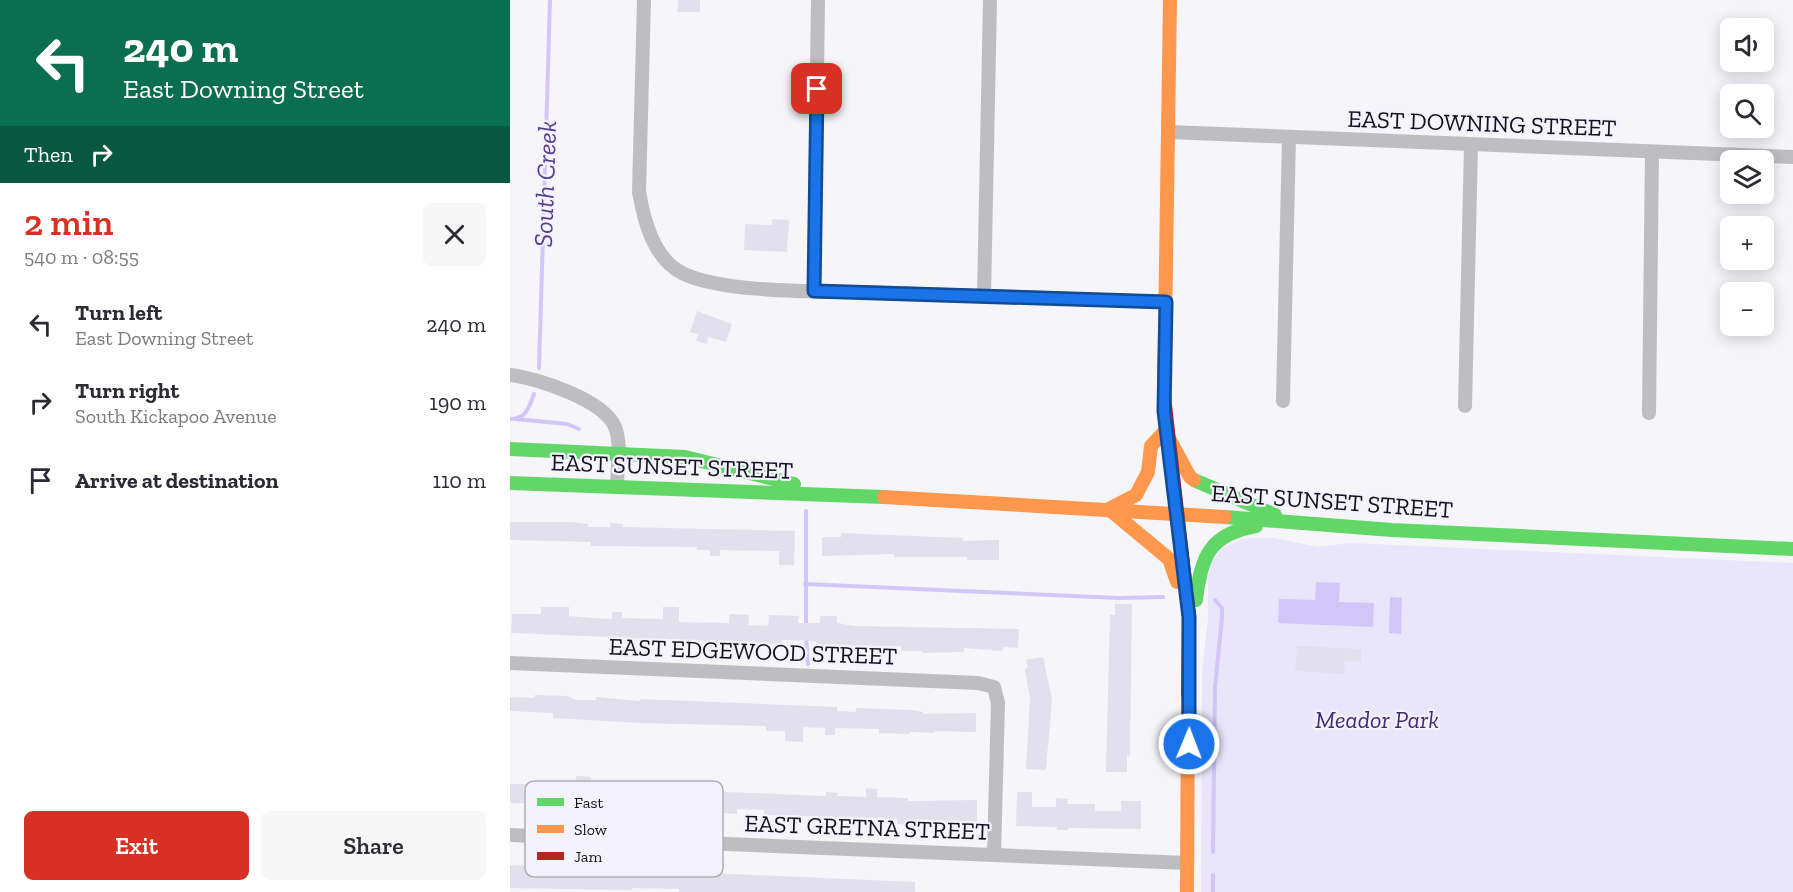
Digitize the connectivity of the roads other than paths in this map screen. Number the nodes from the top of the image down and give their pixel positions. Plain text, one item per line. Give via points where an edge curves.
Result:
1 (644, 0) edge
2 (818, 0) edge
3 (990, 0) edge
4 (1170, 0) edge
5 (1169, 132) junction
6 (1289, 137) junction
7 (1471, 145) junction
8 (1652, 152) junction
9 (1793, 157) edge
10 (814, 291) junction
11 (984, 296) junction
12 (1166, 302) junction
13 (510, 375) edge
14 (1283, 401) dead end
15 (1465, 406) dead end
16 (1649, 413) dead end
17 (1165, 431) junction
18 (510, 449) edge
19 (618, 453) junction
20 (510, 483) edge
21 (616, 487) junction
22 (831, 494) junction
23 (1108, 509) junction
24 (1176, 513) junction
25 (1288, 521) junction
26 (1793, 549) edge
27 (1190, 628) junction
28 (510, 663) edge
29 (510, 835) edge
30 (525, 836) edge
31 (723, 844) edge
32 (994, 855) junction
33 (1187, 863) junction
34 (1186, 892) edge

1 - 10 street via 639,192 644,221 655,247 681,272 717,284
2 - 10 street
3 - 11 street
4 - 5 main road
5 - 6 street, EAST DOWNING STREET
5 - 12 main road
6 - 7 street, EAST DOWNING STREET
6 - 14 street
7 - 8 street, EAST DOWNING STREET
7 - 15 street
8 - 9 street, EAST DOWNING STREET
8 - 16 street
10 - 11 street
11 - 12 street
12 - 17 main road
13 - 19 street via 561,389 602,411 615,428
17 - 23 main road via 1151,446 1148,472 1136,495
17 - 24 main road
17 - 25 main road via 1190,477
18 - 19 main road, EAST SUNSET STREET
19 - 21 street
19 - 22 main road, EAST SUNSET STREET via 685,458
20 - 21 main road, EAST SUNSET STREET
21 - 22 main road, EAST SUNSET STREET
22 - 23 main road, EAST SUNSET STREET
23 - 24 main road, EAST SUNSET STREET
23 - 27 main road via 1169,559
24 - 25 main road, EAST SUNSET STREET
24 - 27 main road
25 - 26 main road, EAST SUNSET STREET via 1392,530
25 - 27 main road via 1237,528 1218,538 1198,575
27 - 33 main road
28 - 32 street, EAST EDGEWOOD STREET via 978,683 994,687 998,703
29 - 30 street, EAST GRETNA STREET
31 - 32 street, EAST GRETNA STREET
32 - 33 street, EAST GRETNA STREET
33 - 34 main road

